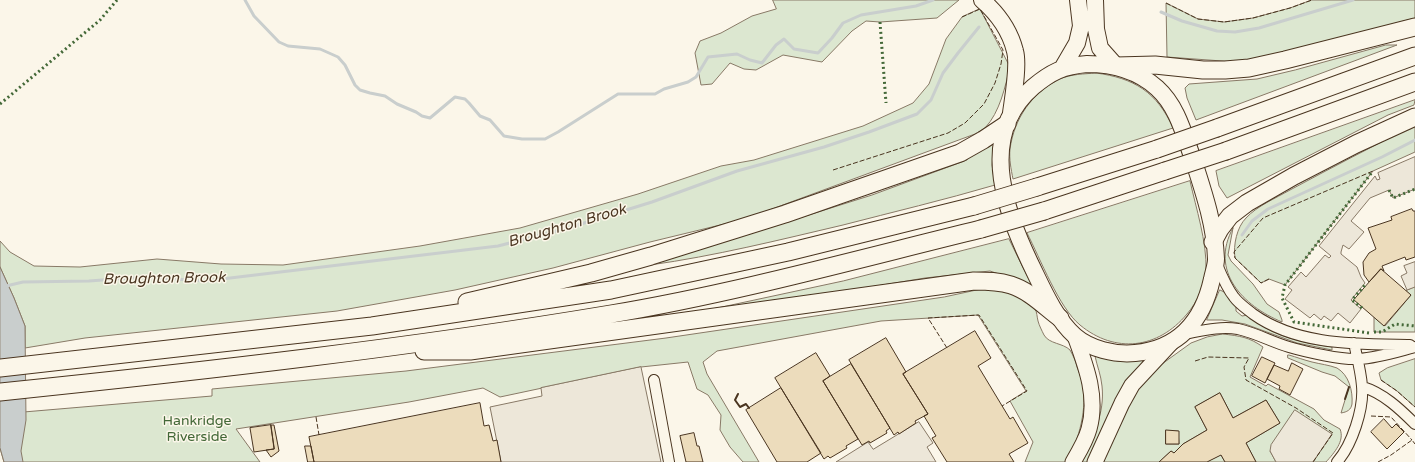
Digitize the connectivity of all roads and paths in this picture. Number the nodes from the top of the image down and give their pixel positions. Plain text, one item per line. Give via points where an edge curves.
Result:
1 (982, 0) edge
2 (1078, 0) edge
3 (1094, 0) edge
4 (1415, 27) edge
5 (1415, 56) edge
6 (1116, 66) junction
7 (1062, 67) junction
8 (1415, 82) edge
9 (1415, 117) edge
10 (1009, 120) junction
11 (1213, 242) junction
12 (1216, 262) junction
13 (1060, 318) junction
14 (372, 326) junction
15 (1075, 336) junction
16 (1177, 338) junction
17 (1354, 343) junction
18 (1415, 346) edge
19 (372, 351) junction
20 (1357, 359) junction
21 (0, 368) edge
22 (654, 380) dead end
23 (1362, 387) junction
24 (0, 392) edge
25 (1415, 424) edge
26 (669, 462) edge
27 (1073, 462) edge
28 (1095, 462) edge
29 (1336, 462) edge

1 - 10 highway via 1004,25 1016,52 1016,73
2 - 7 highway via 1081,26 1077,43
3 - 6 highway via 1100,48
4 - 6 highway via 1249,68 1210,70 1155,65
5 - 14 highway, bridge via 1157,149 974,206 780,254 626,287
6 - 7 highway via 1087,64
6 - 11 highway via 1146,79 1169,101 1177,115 1202,185
7 - 10 highway via 1040,80 1026,93
8 - 19 highway, bridge via 1226,151 981,229 793,276 612,314
9 - 11 highway via 1356,144 1247,203 1230,216
10 - 13 highway via 1001,148 1001,176 1006,201 1021,244
10 - 14 highway via 983,140 960,153 785,214 591,273
11 - 12 highway
12 - 16 highway via 1204,307 1195,322
12 - 17 street via 1235,298 1265,322 1306,338
13 - 15 highway
13 - 19 highway via 1012,285 974,281 470,351
14 - 21 highway
15 - 16 highway via 1108,352 1132,354 1163,348
15 - 27 main road via 1085,361 1092,404 1089,429
16 - 20 street via 1219,328 1237,329 1289,347 1328,356
16 - 28 main road via 1132,385
17 - 18 street
17 - 20 street
18 - 20 street via 1385,355
19 - 24 highway
20 - 23 street
22 - 26 street
23 - 25 street via 1402,410
23 - 29 street via 1361,409 1346,450

